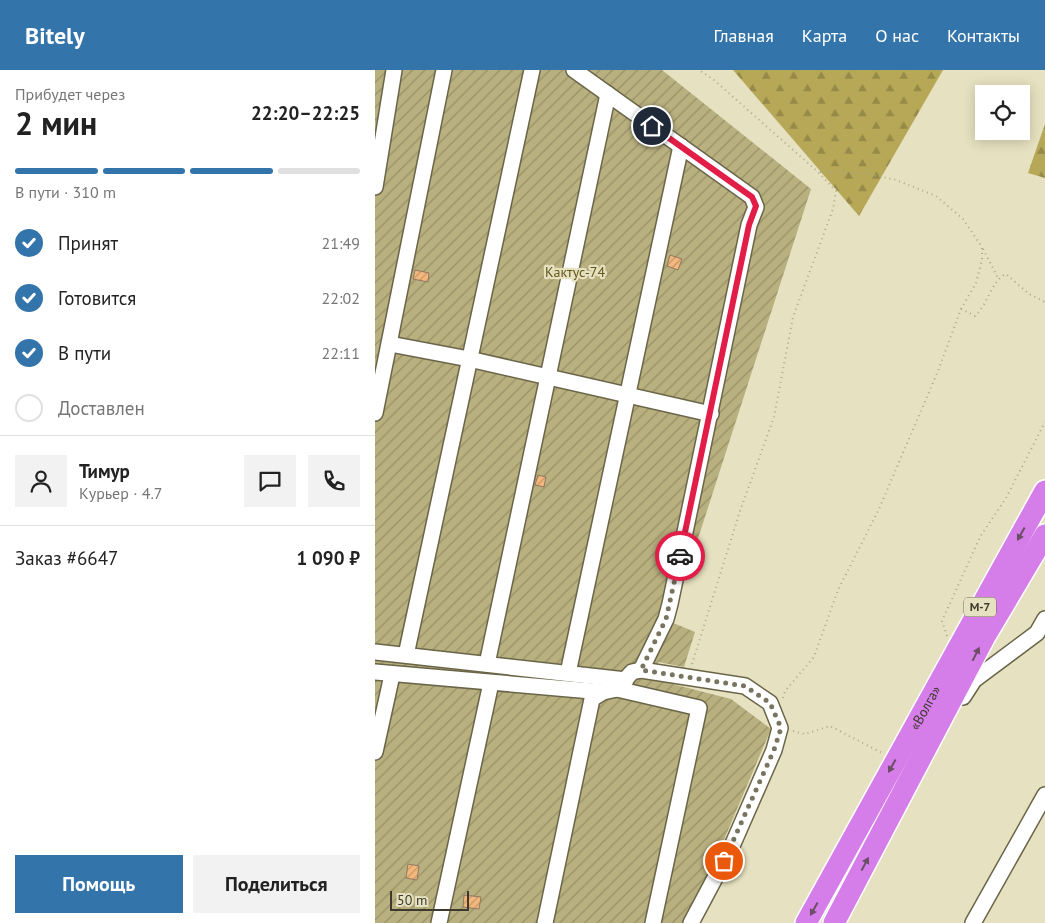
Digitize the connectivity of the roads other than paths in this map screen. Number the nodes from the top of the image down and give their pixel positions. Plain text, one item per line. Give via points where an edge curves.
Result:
1 (394, 70) edge
2 (444, 70) edge
3 (532, 70) edge
4 (574, 70) edge
5 (608, 94) junction
6 (681, 146) junction
7 (375, 187) edge
8 (390, 344) junction
9 (469, 359) junction
10 (547, 377) junction
11 (627, 395) junction
12 (375, 413) edge
13 (711, 414) junction
14 (1045, 491) edge
15 (1045, 535) edge
16 (1045, 619) edge
17 (375, 652) edge
18 (406, 655) junction
19 (487, 664) junction
20 (641, 670) junction
21 (375, 672) edge
22 (568, 673) junction
23 (392, 675) junction
24 (491, 683) junction
25 (615, 687) junction
26 (937, 728) junction
27 (375, 752) edge
28 (1045, 795) edge
29 (439, 923) edge
30 (545, 923) edge
31 (653, 923) edge
32 (691, 923) edge
33 (806, 923) edge
34 (834, 923) edge
35 (973, 923) edge

1 - 7 street
2 - 8 street
3 - 9 street
4 - 5 street
5 - 6 street
5 - 10 street
6 - 11 street
6 - 13 street via 752,197 756,206 749,225
8 - 9 street
8 - 12 street
9 - 10 street
9 - 18 street
10 - 11 street
10 - 19 street
11 - 13 street
11 - 22 street
13 - 20 street via 668,611
14 -> 33 highway, «Волга» / М-7
26 -> 15 highway, «Волга» / М-7 via 984,638
16 - 26 street via 1037,633 974,680 953,713
17 - 18 street
18 - 19 street
19 - 22 street
20 - 25 street via 632,672
20 - 32 street via 745,686 770,703 779,724 774,750 732,846
21 - 23 street
22 - 25 street
23 - 24 street
23 - 27 street
24 - 25 street
24 - 29 street
25 - 30 street via 592,699
25 - 31 street via 699,708
34 -> 26 highway, «Волга» / М-7
28 - 35 street

